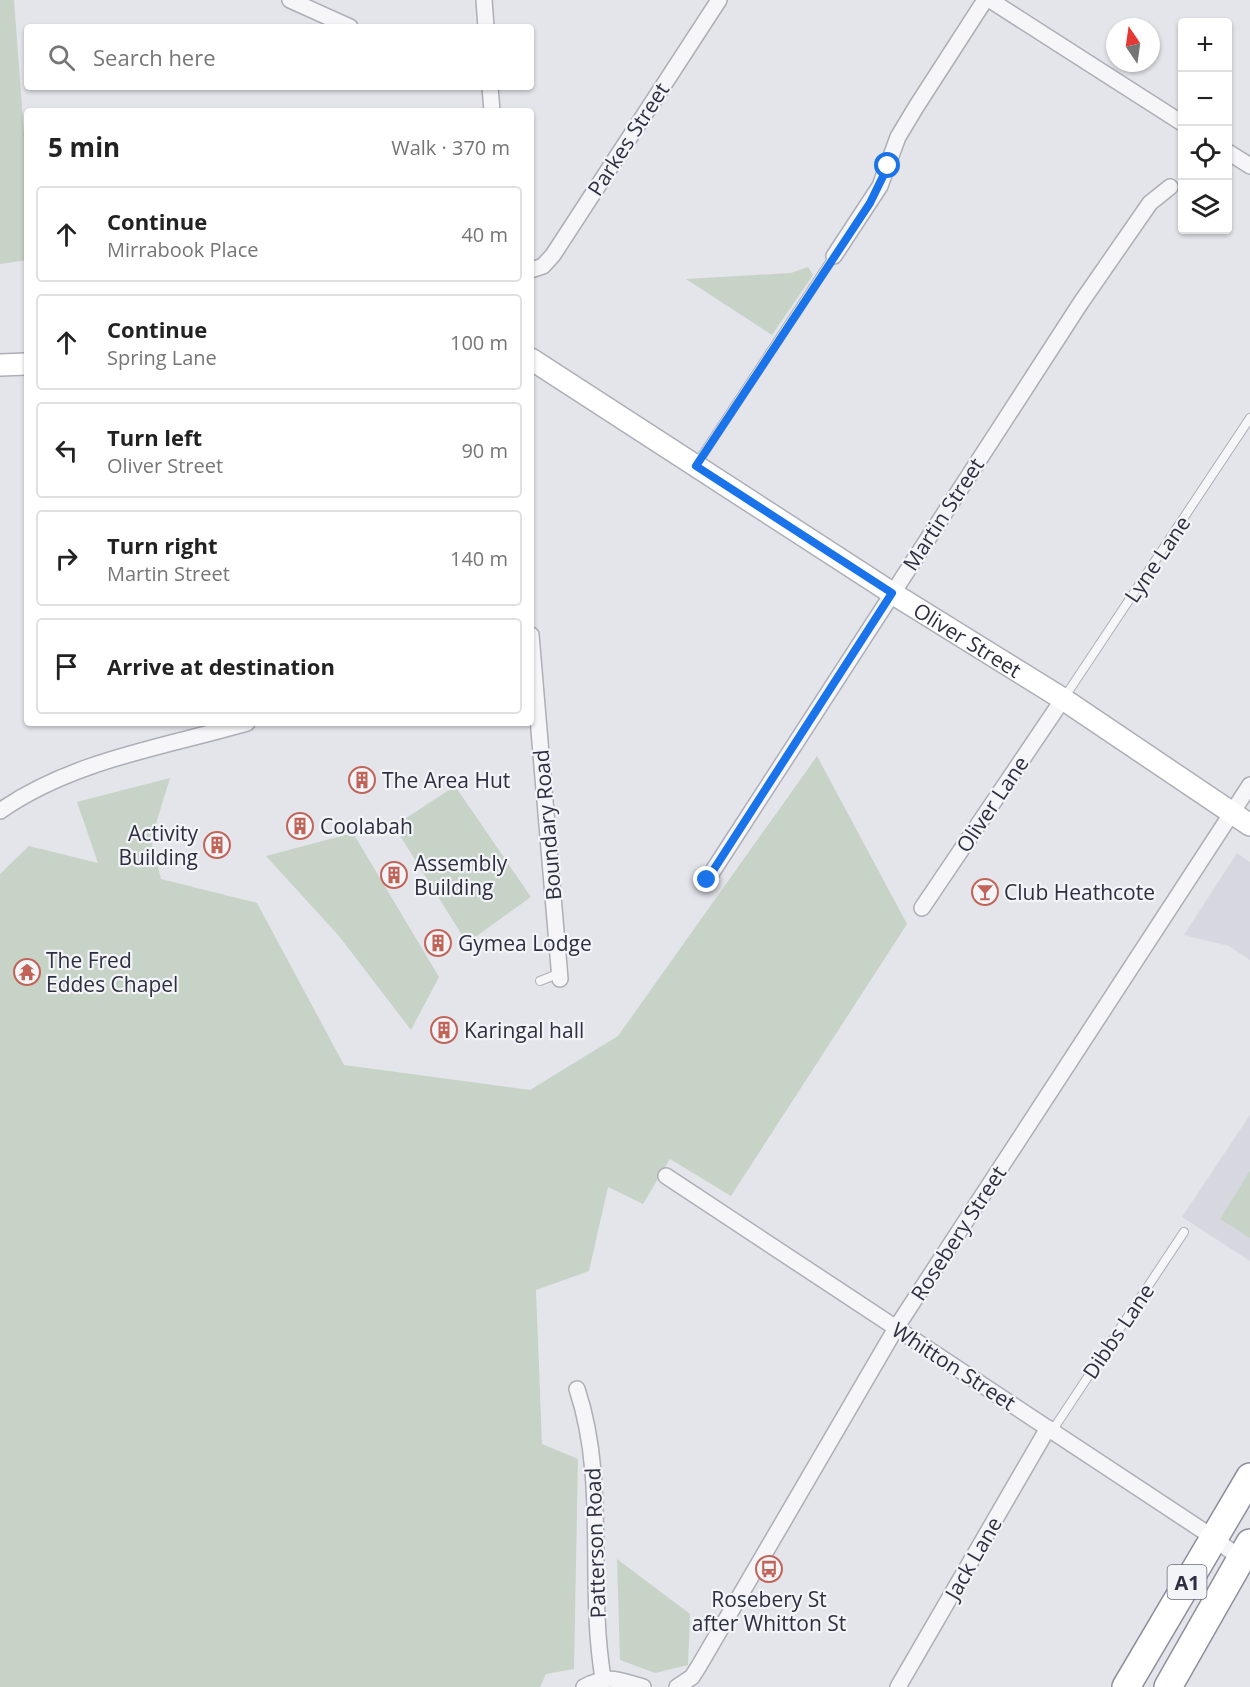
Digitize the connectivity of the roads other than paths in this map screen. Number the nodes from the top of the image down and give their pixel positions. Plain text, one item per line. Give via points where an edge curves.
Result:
1 (290, 0) edge
2 (484, 0) edge
3 (719, 0) edge
4 (985, 0) edge
5 (990, 0) edge
6 (343, 24) edge
7 (486, 24) edge
8 (490, 90) edge
9 (492, 108) edge
10 (1178, 120) edge
11 (1232, 155) edge
12 (1250, 166) edge
13 (1170, 187) dead end
14 (834, 256) joint
15 (534, 269) edge
16 (534, 361) edge
17 (24, 364) edge
18 (0, 365) edge
19 (1250, 418) edge
20 (696, 466) junction
21 (892, 593) junction
22 (534, 677) edge
23 (1063, 699) junction
24 (236, 726) edge
25 (1250, 785) edge
26 (0, 811) edge
27 (1230, 812) junction
28 (1250, 825) edge
29 (707, 880) dead end
30 (922, 908) dead end
31 (560, 976) joint
32 (540, 981) dead end
33 (666, 1176) dead end
34 (1184, 1232) dead end
35 (896, 1328) junction
36 (577, 1389) dead end
37 (1050, 1429) junction
38 (1250, 1477) edge
39 (1214, 1538) junction
40 (1246, 1551) edge
41 (603, 1678) junction
42 (584, 1687) edge
43 (644, 1687) edge
44 (677, 1687) edge
45 (898, 1687) edge
46 (1126, 1687) edge
47 (1168, 1687) edge

1 - 6 street
2 - 7 street
3 - 15 street, Parkes Street via 553,255
4 - 14 street via 898,137 880,186
5 - 10 street
8 - 9 street
11 - 12 street
13 - 21 street, Martin Street via 1143,212
14 - 20 lane
16 - 20 street, Oliver Street
17 - 18 street
19 - 23 lane, Lyne Lane
20 - 21 street, Oliver Street
21 - 23 street, Oliver Street
21 - 29 street, Martin Street
22 - 31 street, Boundary Road
23 - 27 street, Oliver Street
23 - 30 street, Oliver Lane
24 - 26 street via 104,759 20,797
25 - 27 street, Rosebery Street
27 - 28 street, Oliver Street
27 - 35 street, Rosebery Street
31 - 32 lane
33 - 35 street, Whitton Street
34 - 37 lane, Dibbs Lane
35 - 37 street, Whitton Street
35 - 44 street, Rosebery Street via 699,1666 692,1677
36 - 41 street, Patterson Road via 586,1414 593,1459 598,1645
37 - 39 street, Whitton Street
37 - 45 street, Jack Lane
38 - 39 highway, A1
39 - 40 street, Whitton Street
39 - 46 highway, A1
40 - 47 highway, A1
41 - 42 street
41 - 43 street

